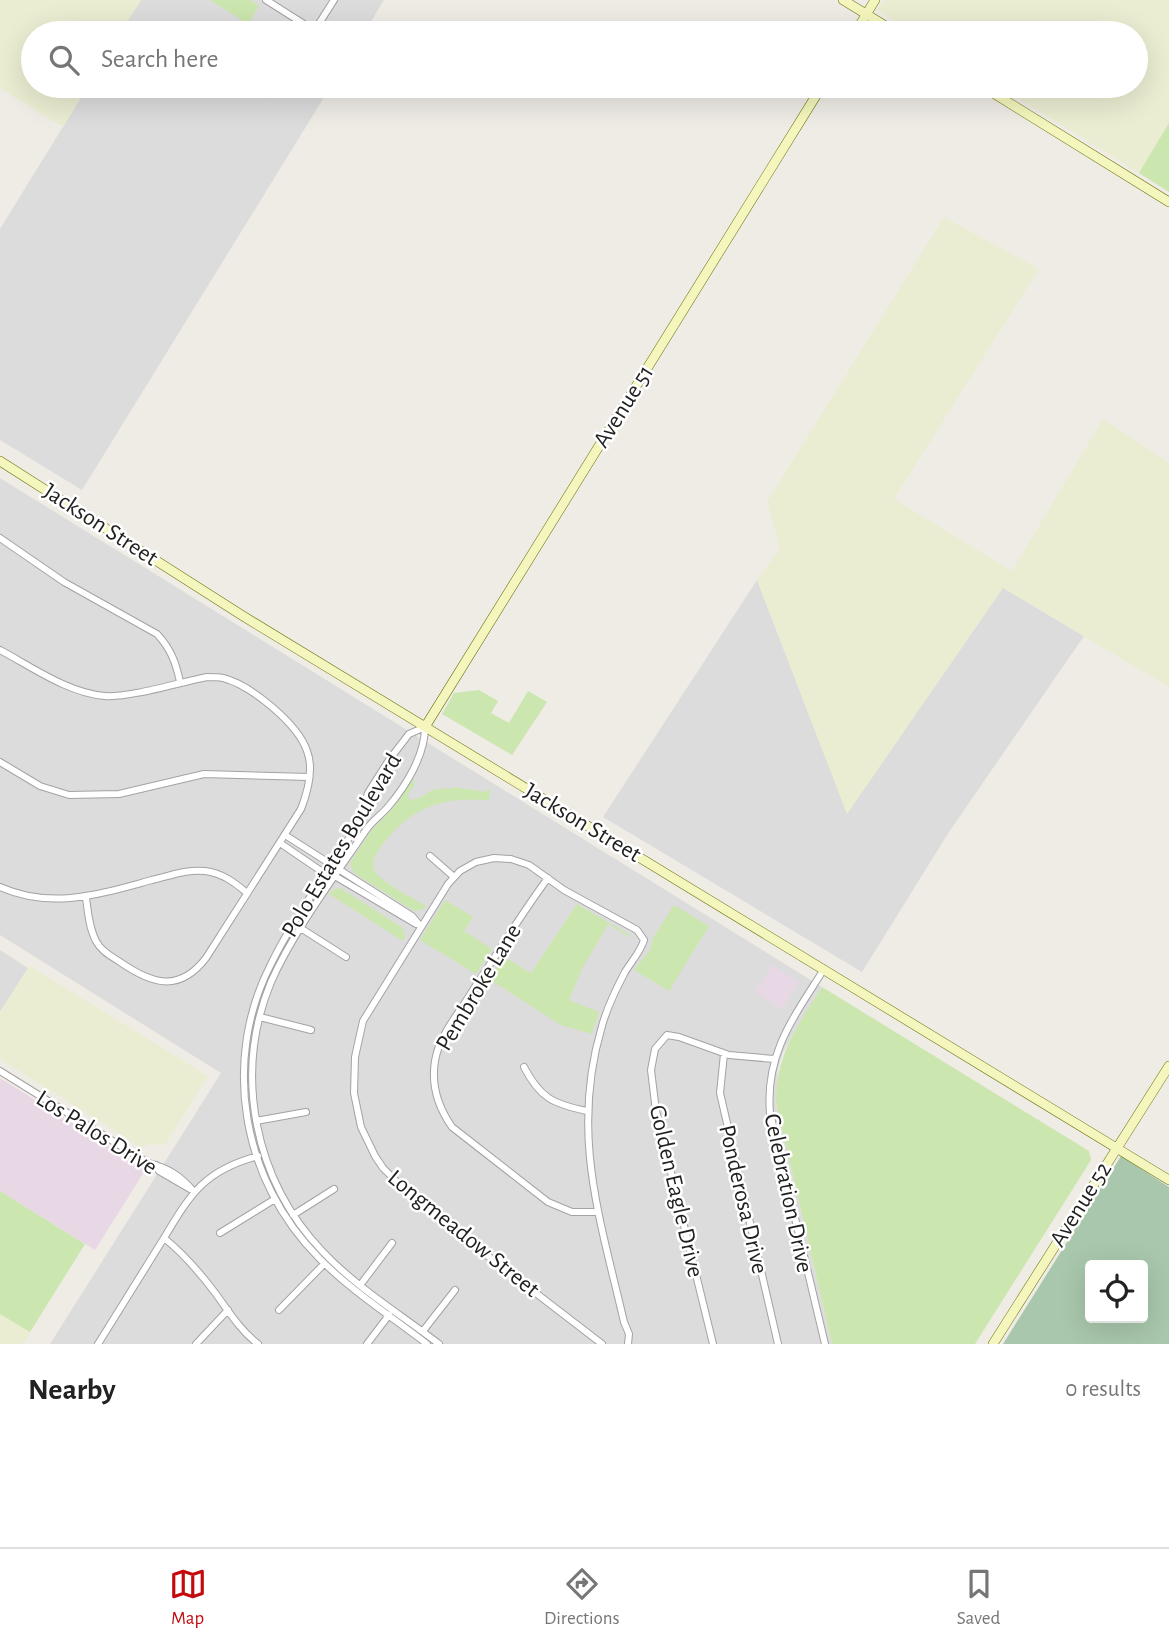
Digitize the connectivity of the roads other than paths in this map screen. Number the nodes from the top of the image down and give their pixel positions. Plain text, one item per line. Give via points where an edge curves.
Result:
1 (266, 0) edge
2 (334, 0) edge
3 (843, 0) edge
4 (876, 0) edge
5 (867, 14) junction
6 (298, 21) edge
7 (321, 21) edge
8 (863, 21) edge
9 (878, 21) edge
10 (815, 98) edge
11 (1001, 98) edge
12 (1169, 202) edge
13 (0, 461) edge
14 (0, 538) edge
15 (0, 650) edge
16 (180, 682) junction
17 (425, 727) junction
18 (0, 762) edge
19 (309, 778) junction
20 (285, 835) junction
21 (280, 843) junction
22 (430, 856) dead end
23 (330, 869) junction
24 (337, 873) junction
25 (454, 877) junction
26 (548, 878) junction
27 (0, 887) edge
28 (247, 893) junction
29 (86, 898) junction
30 (421, 927) junction
31 (302, 929) junction
32 (346, 957) dead end
33 (824, 969) junction
34 (260, 1017) junction
35 (310, 1030) dead end
36 (724, 1054) junction
37 (774, 1059) junction
38 (1169, 1066) edge
39 (524, 1067) dead end
40 (0, 1070) edge
41 (586, 1111) junction
42 (306, 1112) dead end
43 (256, 1121) junction
44 (1116, 1146) junction
45 (260, 1155) junction
46 (1169, 1180) edge
47 (334, 1189) dead end
48 (194, 1192) junction
49 (275, 1199) junction
50 (598, 1212) junction
51 (293, 1215) junction
52 (220, 1233) dead end
53 (164, 1238) junction
54 (392, 1243) dead end
55 (324, 1264) junction
56 (361, 1284) junction
57 (455, 1290) dead end
58 (228, 1310) junction
59 (279, 1310) dead end
60 (389, 1315) junction
61 (422, 1331) junction
62 (98, 1344) edge
63 (197, 1344) edge
64 (258, 1344) edge
65 (367, 1344) edge
66 (427, 1344) edge
67 (439, 1344) edge
68 (602, 1344) edge
69 (628, 1344) edge
70 (713, 1344) edge
71 (778, 1344) edge
72 (825, 1344) edge
73 (993, 1344) edge

1 - 6 street
2 - 7 street
3 - 5 main road
4 - 5 main road
5 - 8 main road
5 - 9 main road
10 - 17 main road, Avenue 51
11 - 12 main road
13 - 17 main road, Jackson Street
14 - 16 street via 64,582 157,634 176,661
15 - 16 street via 94,695 120,696
16 - 19 street via 223,678 267,704 299,735 307,751
17 - 23 street, Polo Estates Boulevard via 409,734 389,760
17 - 24 street, Polo Estates Boulevard via 425,745 411,773
17 - 33 main road, Jackson Street
18 - 19 street via 40,786 69,795 119,794 204,774
19 - 20 street via 301,809
20 - 21 street
20 - 23 street
21 - 23 street via 321,870
21 - 28 street
22 - 25 street
23 - 24 street
23 - 45 street, Polo Estates Boulevard via 270,964 253,1011 243,1079 246,1118
24 - 30 street via 412,916
24 - 31 street, Polo Estates Boulevard
25 - 26 street via 476,862 501,858 529,865
25 - 30 street, Longmeadow Street
26 - 41 street via 642,936 643,944 624,973 602,1025
26 - 50 street, Pembroke Lane via 439,1046 434,1073 438,1100 444,1115 464,1138 548,1202 572,1212
27 - 29 street via 58,900
28 - 29 street via 231,879 202,871
28 - 29 street via 199,967 170,982 134,972 102,950 92,932
30 - 68 street, Longmeadow Street via 372,1005 357,1040 354,1093 367,1142 403,1190
31 - 32 street
31 - 34 street, Polo Estates Boulevard via 271,982
33 - 37 street, Celebration Drive
33 - 44 main road, Jackson Street
34 - 35 street
34 - 43 street, Polo Estates Boulevard via 253,1063
36 - 37 street
36 - 70 street, Golden Eagle Drive via 667,1035 655,1049 651,1070 656,1111
36 - 71 street, Ponderosa Drive via 720,1093
37 - 72 street, Celebration Drive via 770,1113
38 - 44 main road, Avenue 52
39 - 41 street via 549,1100
40 - 48 street, Los Palos Drive via 148,1163 172,1171
41 - 50 street
42 - 43 street
43 - 45 street, Polo Estates Boulevard
44 - 46 main road, Jackson Street
44 - 73 main road, Avenue 52
45 - 48 street via 221,1169
45 - 49 street, Polo Estates Boulevard
45 - 51 street, Polo Estates Boulevard
47 - 51 street
48 - 53 street
49 - 52 street
49 - 55 street, Polo Estates Boulevard
50 - 69 street
51 - 56 street, Polo Estates Boulevard via 325,1254
53 - 58 street
53 - 62 street
54 - 56 street
55 - 59 street
55 - 60 street, Polo Estates Boulevard
56 - 61 street, Polo Estates Boulevard
57 - 61 street
58 - 63 street
58 - 64 street
60 - 65 street
60 - 66 street, Polo Estates Boulevard
61 - 67 street, Polo Estates Boulevard

